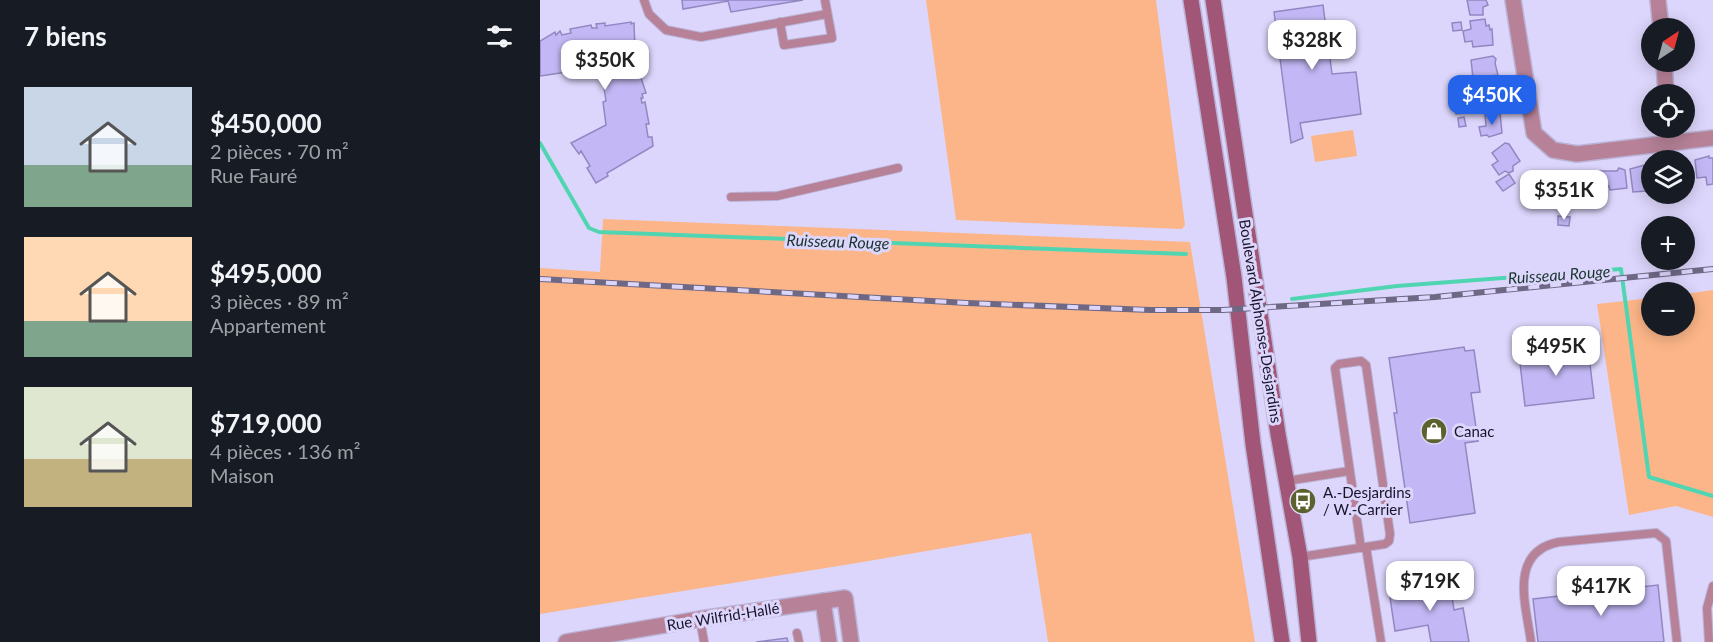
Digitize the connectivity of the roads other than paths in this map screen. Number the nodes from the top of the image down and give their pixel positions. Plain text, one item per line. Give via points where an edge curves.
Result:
1 (644, 0) edge
2 (825, 0) edge
3 (1191, 0) edge
4 (1213, 0) edge
5 (1513, 0) edge
6 (1658, 0) edge
7 (827, 14) junction
8 (1660, 18) edge
9 (780, 22) junction
10 (1695, 137) edge
11 (1655, 138) edge
12 (1713, 138) edge
13 (898, 168) dead end
14 (731, 197) dead end
15 (1349, 471) junction
16 (1287, 481) junction
17 (1363, 547) junction
18 (1300, 557) junction
19 (1713, 586) edge
20 (823, 601) junction
21 (700, 619) junction
22 (797, 633) dead end
23 (602, 639) edge
24 (566, 642) edge
25 (704, 642) edge
26 (799, 642) edge
27 (829, 642) edge
28 (851, 642) edge
29 (1282, 642) edge
30 (1309, 642) edge
31 (1381, 642) edge
32 (1531, 642) edge
33 (1677, 642) edge
34 (1709, 642) edge

1 - 9 lane via 649,14 674,33 701,37
2 - 7 lane
3 - 29 main road, Boulevard Alphonse-Desjardins via 1234,278 1252,444
4 - 16 main road, Boulevard Alphonse-Desjardins
5 - 11 street via 1534,133 1553,150 1578,154
6 - 8 street
7 - 9 lane
7 - 9 lane via 832,38 784,45
10 - 12 street
13 - 14 lane via 777,196
15 - 16 lane
15 - 17 lane
15 - 17 lane via 1335,368 1361,361 1366,365 1390,534 1385,544
16 - 18 main road, Boulevard Alphonse-Desjardins
17 - 18 lane
17 - 31 lane
18 - 30 main road, Boulevard Alphonse-Desjardins
19 - 34 lane via 1707,608
20 - 21 street, Rue Wilfrid-Hallé
20 - 27 street
20 - 28 street, Rue Wilfrid-Hallé via 845,598
21 - 23 street, Rue Wilfrid-Hallé
21 - 25 lane
22 - 26 lane
23 - 24 street, Rue Wilfrid-Hallé
32 - 33 lane via 1524,578 1530,559 1538,550 1559,542 1656,533 1666,541

